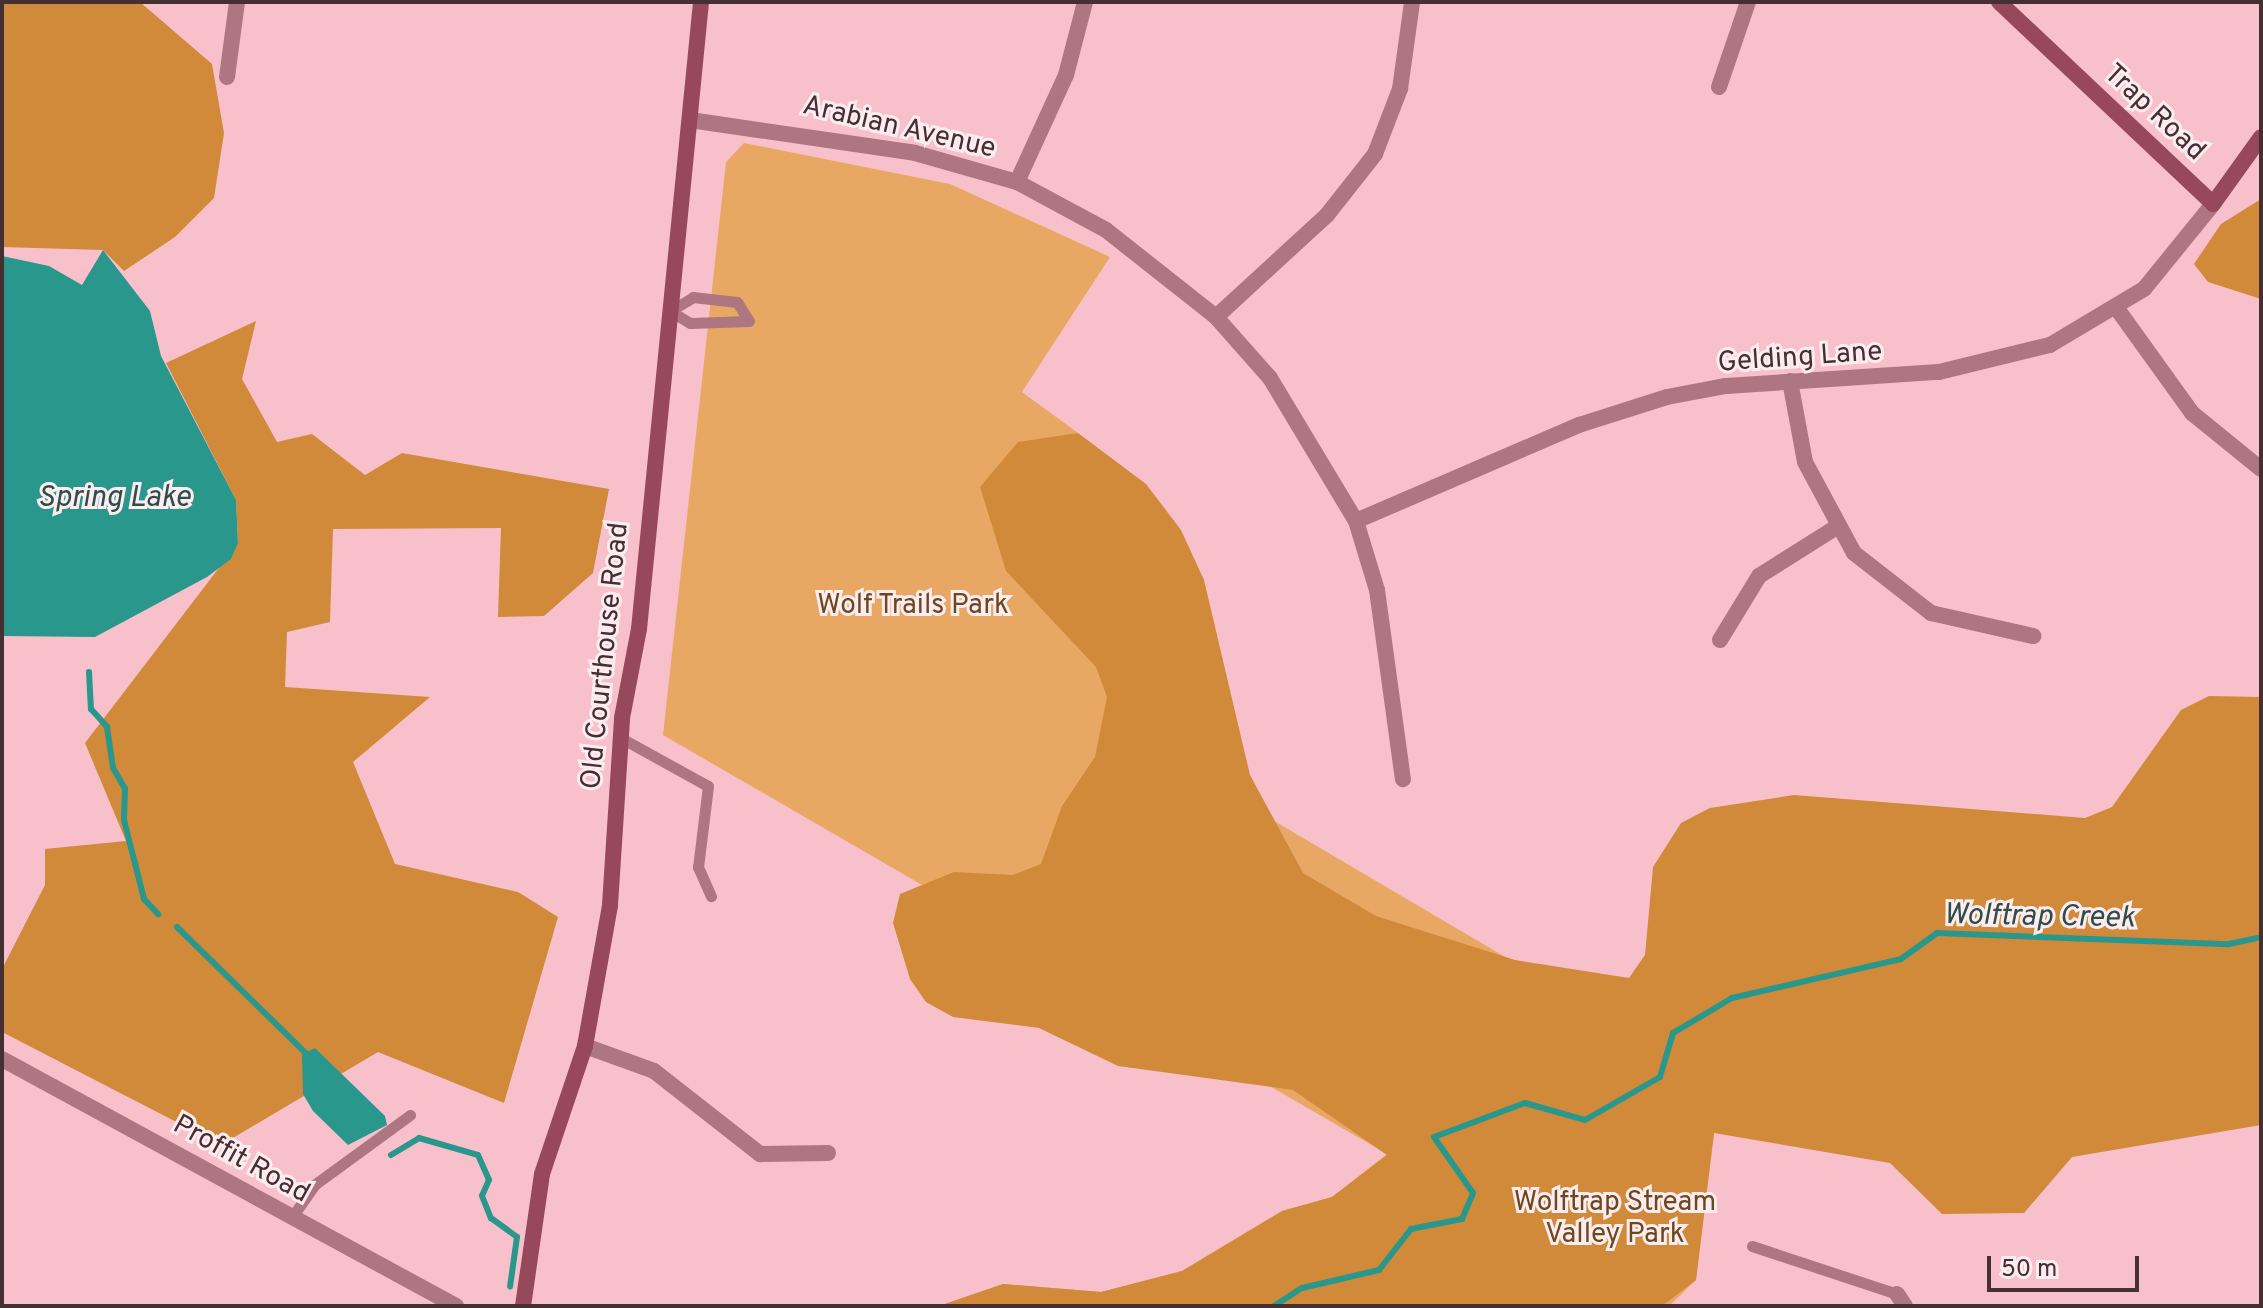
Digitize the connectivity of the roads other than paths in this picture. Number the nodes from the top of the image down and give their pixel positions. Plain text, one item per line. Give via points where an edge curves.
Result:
1 (237, 2) edge
2 (701, 2) edge
3 (1085, 2) edge
4 (1412, 2) edge
5 (1748, 2) edge
6 (1999, 2) edge
7 (227, 77) dead end
8 (1719, 87) dead end
9 (690, 120) junction
10 (2261, 137) edge
11 (1017, 182) junction
12 (2213, 204) junction
13 (2118, 310) junction
14 (670, 311) junction
15 (1216, 317) junction
16 (1790, 381) junction
17 (2261, 469) edge
18 (1356, 521) junction
19 (1835, 528) junction
20 (2033, 636) dead end
21 (1720, 640) dead end
22 (621, 738) junction
23 (1403, 779) dead end
24 (711, 896) dead end
25 (585, 1046) junction
26 (2, 1059) edge
27 (410, 1115) dead end
28 (828, 1153) dead end
29 (292, 1217) junction
30 (1752, 1246) dead end
31 (1901, 1300) edge
32 (456, 1306) edge
33 (523, 1306) edge

1 - 7 street
2 - 9 street, Old Courthouse Road
3 - 11 street via 1066,75
4 - 15 street via 1400,89 1375,154 1327,215
5 - 8 street
6 - 12 street, Trap Road
9 - 11 street, Arabian Avenue via 915,153
9 - 14 street, Old Courthouse Road
10 - 12 street, Trap Road
11 - 15 street, Arabian Avenue via 1106,230
12 - 13 street, Gelding Lane via 2170,263
13 - 16 street, Gelding Lane via 2050,345 2001,360 1885,379
13 - 17 street via 2192,413
14 - 14 lane via 690,323 749,321 737,302 693,297
14 - 22 street, Old Courthouse Road
15 - 18 street, Arabian Avenue via 1270,378
16 - 18 street, Gelding Lane via 1726,386 1613,412
16 - 19 street via 1805,462
18 - 23 street, Arabian Avenue via 1377,590
19 - 20 street via 1877,577 1931,613
19 - 21 street via 1759,576
22 - 24 lane via 708,786 698,867
22 - 25 street, Old Courthouse Road via 610,905
25 - 28 street via 654,1071 760,1154
25 - 33 street, Old Courthouse Road via 555,1120
26 - 29 street, Proffit Road
27 - 29 lane via 314,1185
29 - 32 street, Proffit Road
30 - 31 lane

